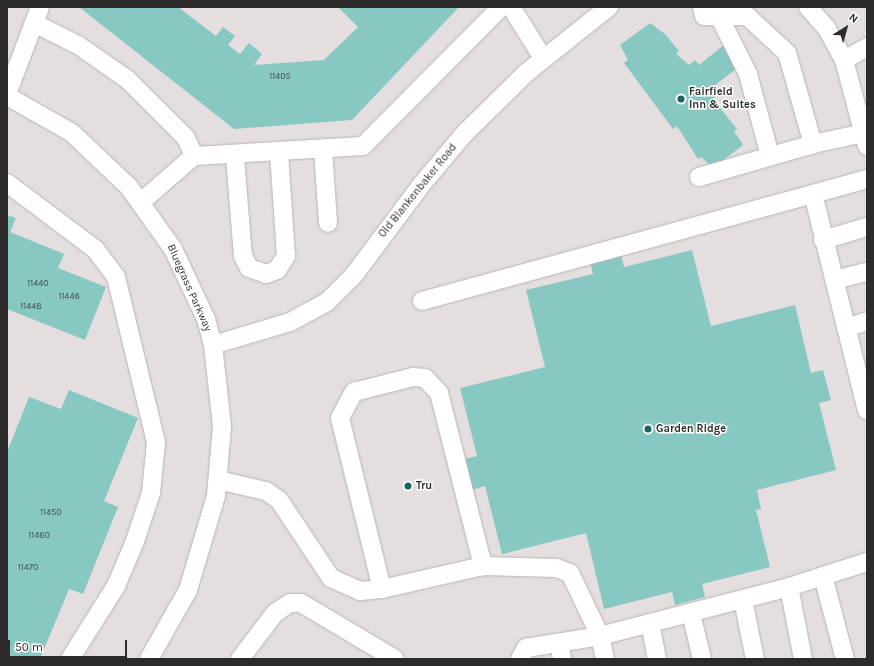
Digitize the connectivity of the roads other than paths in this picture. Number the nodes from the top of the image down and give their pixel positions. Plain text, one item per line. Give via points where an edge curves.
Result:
1 (501, 7) edge
2 (511, 7) edge
3 (702, 7) edge
4 (808, 7) edge
5 (598, 10) edge
6 (37, 15) edge
7 (719, 16) junction
8 (867, 47) edge
9 (543, 58) junction
10 (844, 60) junction
11 (7, 95) edge
12 (865, 140) edge
13 (813, 144) junction
14 (323, 149) junction
15 (279, 153) junction
16 (194, 156) junction
17 (770, 156) junction
18 (235, 157) junction
19 (699, 177) dead end
20 (867, 179) edge
21 (7, 183) edge
22 (813, 194) junction
23 (141, 202) junction
24 (328, 223) dead end
25 (867, 227) edge
26 (823, 240) junction
27 (867, 272) edge
28 (834, 280) junction
29 (422, 301) dead end
30 (867, 322) edge
31 (846, 328) junction
32 (213, 345) junction
33 (862, 372) edge
34 (867, 410) edge
35 (218, 480) junction
36 (867, 562) edge
37 (483, 566) junction
38 (823, 576) junction
39 (789, 588) junction
40 (382, 589) junction
41 (743, 600) junction
42 (691, 613) junction
43 (650, 623) junction
44 (600, 636) junction
45 (560, 651) edge
46 (70, 659) edge
47 (149, 659) edge
48 (240, 659) edge
49 (395, 659) edge
50 (520, 659) edge
51 (605, 659) edge
52 (657, 659) edge
53 (702, 659) edge
54 (755, 659) edge
55 (803, 659) edge
56 (845, 659) edge

1 - 14 street via 363,146
2 - 9 street
3 - 7 street via 704,16
4 - 10 street via 827,29
5 - 9 street, Old Blankenbaker Road
6 - 11 street
6 - 16 street via 128,80 186,138
7 - 13 street via 747,16 787,53
7 - 17 street via 748,74
8 - 10 street
9 - 32 street, Old Blankenbaker Road via 466,133 422,184 354,275 327,302 290,322
10 - 12 street
11 - 23 street, Bluegrass Parkway via 72,133 112,168
12 - 13 street
13 - 17 street
14 - 15 street
14 - 24 street
15 - 18 street
15 - 18 street via 286,256 278,270 266,274 249,268 243,256
16 - 18 street
16 - 23 street
17 - 19 street
20 - 22 street
21 - 46 street via 95,249 116,277 156,442 151,492 135,541 116,586
22 - 26 street
22 - 29 street
23 - 32 street, Bluegrass Parkway via 173,249 206,320
25 - 26 street
26 - 28 street
27 - 28 street
28 - 31 street
30 - 31 street
31 - 33 street
32 - 35 street, Bluegrass Parkway via 222,427
33 - 34 street
35 - 40 street via 266,491 279,500 331,578 360,590
35 - 47 street, Bluegrass Parkway via 209,528 190,584
36 - 38 street
37 - 40 street
37 - 40 street via 439,393 425,378 413,377 354,392 340,418
37 - 44 street via 556,568 570,573
38 - 39 street
38 - 56 street
39 - 41 street
39 - 55 street
41 - 42 street
41 - 54 street
42 - 43 street
42 - 53 street
43 - 44 street
43 - 52 street
44 - 45 street
44 - 51 street
45 - 50 street via 526,648
48 - 49 street via 275,613 295,603

